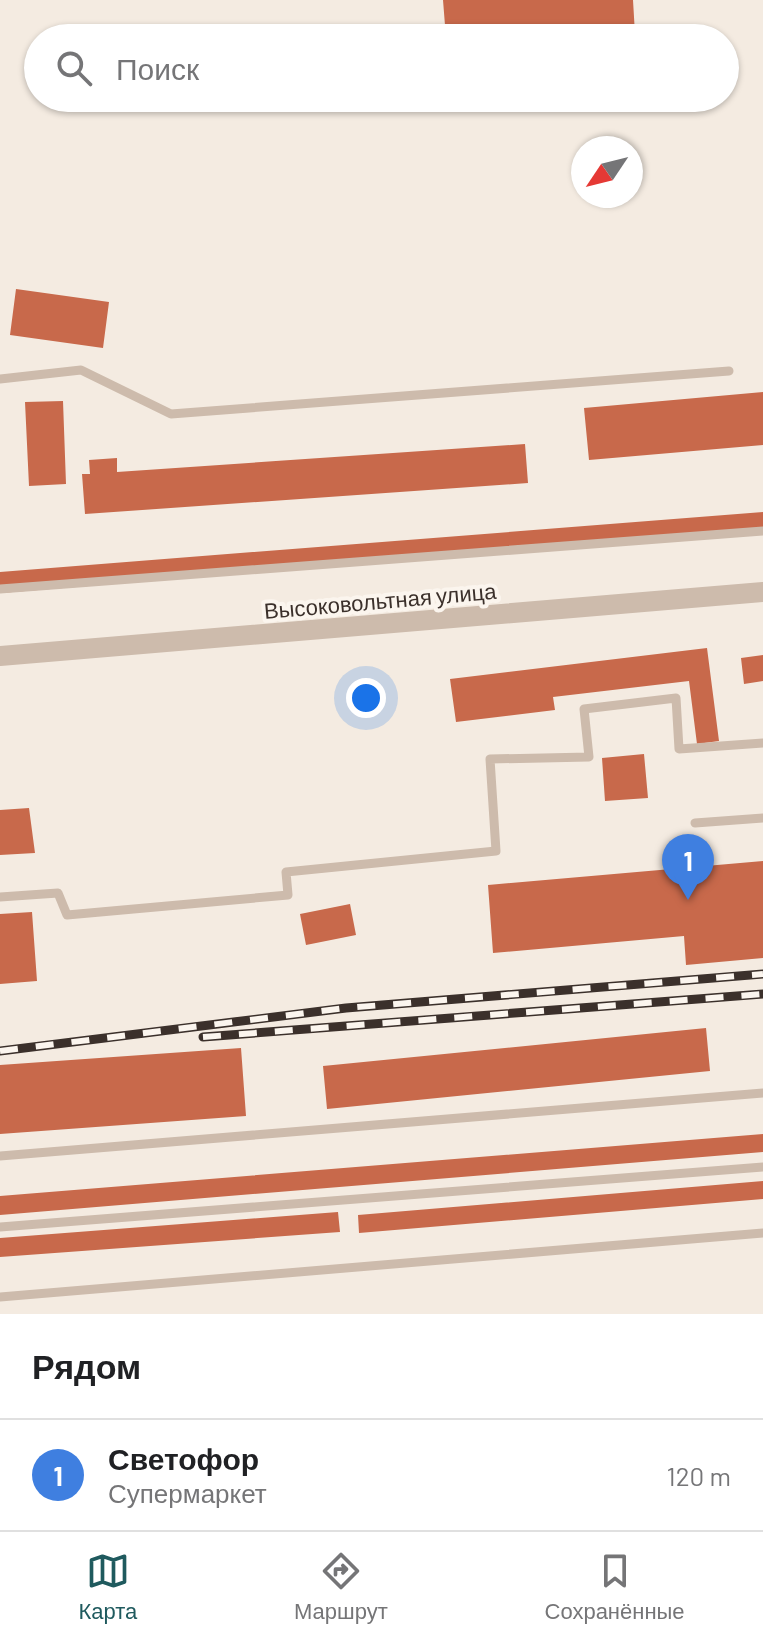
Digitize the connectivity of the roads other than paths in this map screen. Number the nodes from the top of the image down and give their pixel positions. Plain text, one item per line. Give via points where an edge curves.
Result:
1 (729, 371) dead end
2 (0, 379) edge
3 (763, 531) edge
4 (0, 589) edge
5 (763, 592) edge
6 (0, 656) edge
7 (763, 743) edge
8 (763, 818) edge
9 (695, 823) dead end
10 (0, 897) edge
11 (763, 1093) edge
12 (0, 1156) edge
13 (763, 1167) edge
14 (0, 1227) edge
15 (763, 1233) edge
16 (0, 1297) edge

1 - 2 lane via 171,414 81,370
3 - 4 lane
5 - 6 street, Высоковольтная улица
7 - 10 lane via 679,749 676,698 584,709 589,757 490,759 496,851 286,872 288,895 67,915 58,893
8 - 9 lane
11 - 12 lane
13 - 14 lane
15 - 16 lane

